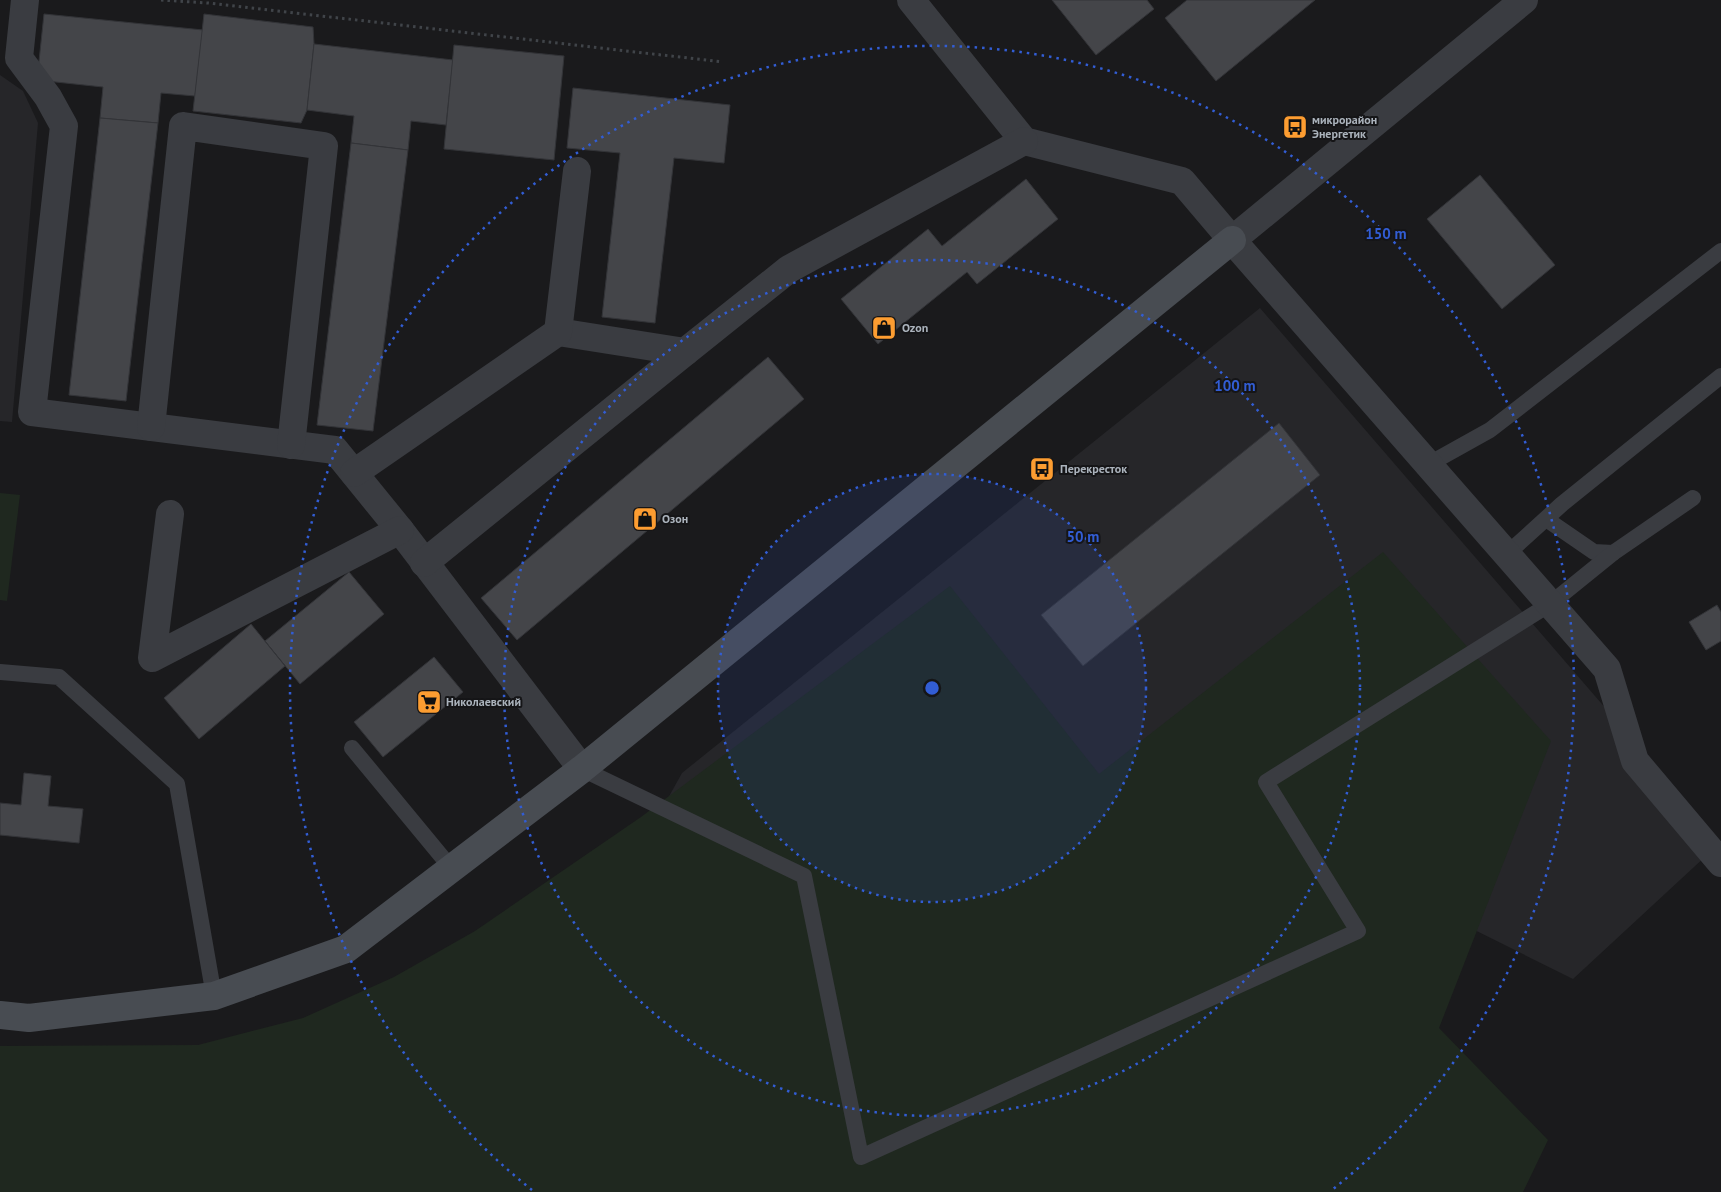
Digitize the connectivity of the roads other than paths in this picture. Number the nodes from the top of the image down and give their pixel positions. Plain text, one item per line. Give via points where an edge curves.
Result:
1 (25, 0) edge
2 (911, 0) edge
3 (1524, 0) edge
4 (1024, 141) junction
5 (577, 171) dead end
6 (1232, 240) junction
7 (1721, 252) edge
8 (558, 332) junction
9 (685, 352) junction
10 (1721, 376) edge
11 (151, 427) junction
12 (291, 445) junction
13 (1429, 464) junction
14 (354, 472) junction
15 (1693, 498) dead end
16 (170, 514) dead end
17 (1546, 519) junction
18 (400, 530) junction
19 (1507, 554) junction
20 (1613, 554) junction
21 (424, 563) junction
22 (1550, 604) junction
23 (0, 672) edge
24 (352, 748) dead end
25 (582, 769) junction
26 (1721, 863) edge
27 (452, 869) junction
28 (214, 996) junction
29 (0, 1015) edge

1 - 11 street via 19,58 48,97 64,126 32,412
2 - 4 street
3 - 6 street
4 - 6 street via 1182,181
4 - 9 street via 789,269
5 - 8 street
6 - 13 street
6 - 25 street
7 - 13 lane via 1490,430
8 - 9 street
8 - 14 street
9 - 21 street
10 - 17 lane
11 - 12 street
11 - 12 street via 183,126 324,146
12 - 14 street via 336,450
13 - 19 street
14 - 18 street
15 - 20 lane
16 - 18 street via 152,658
17 - 19 lane
17 - 20 lane via 1594,552
18 - 21 street
19 - 22 street
20 - 22 lane
21 - 25 street
22 - 25 lane via 1266,782 1358,931 861,1157 804,876
22 - 26 street via 1607,669 1635,761
23 - 28 lane via 59,677 177,784
24 - 27 lane
25 - 27 street
27 - 28 street via 346,949
28 - 29 street via 29,1018

